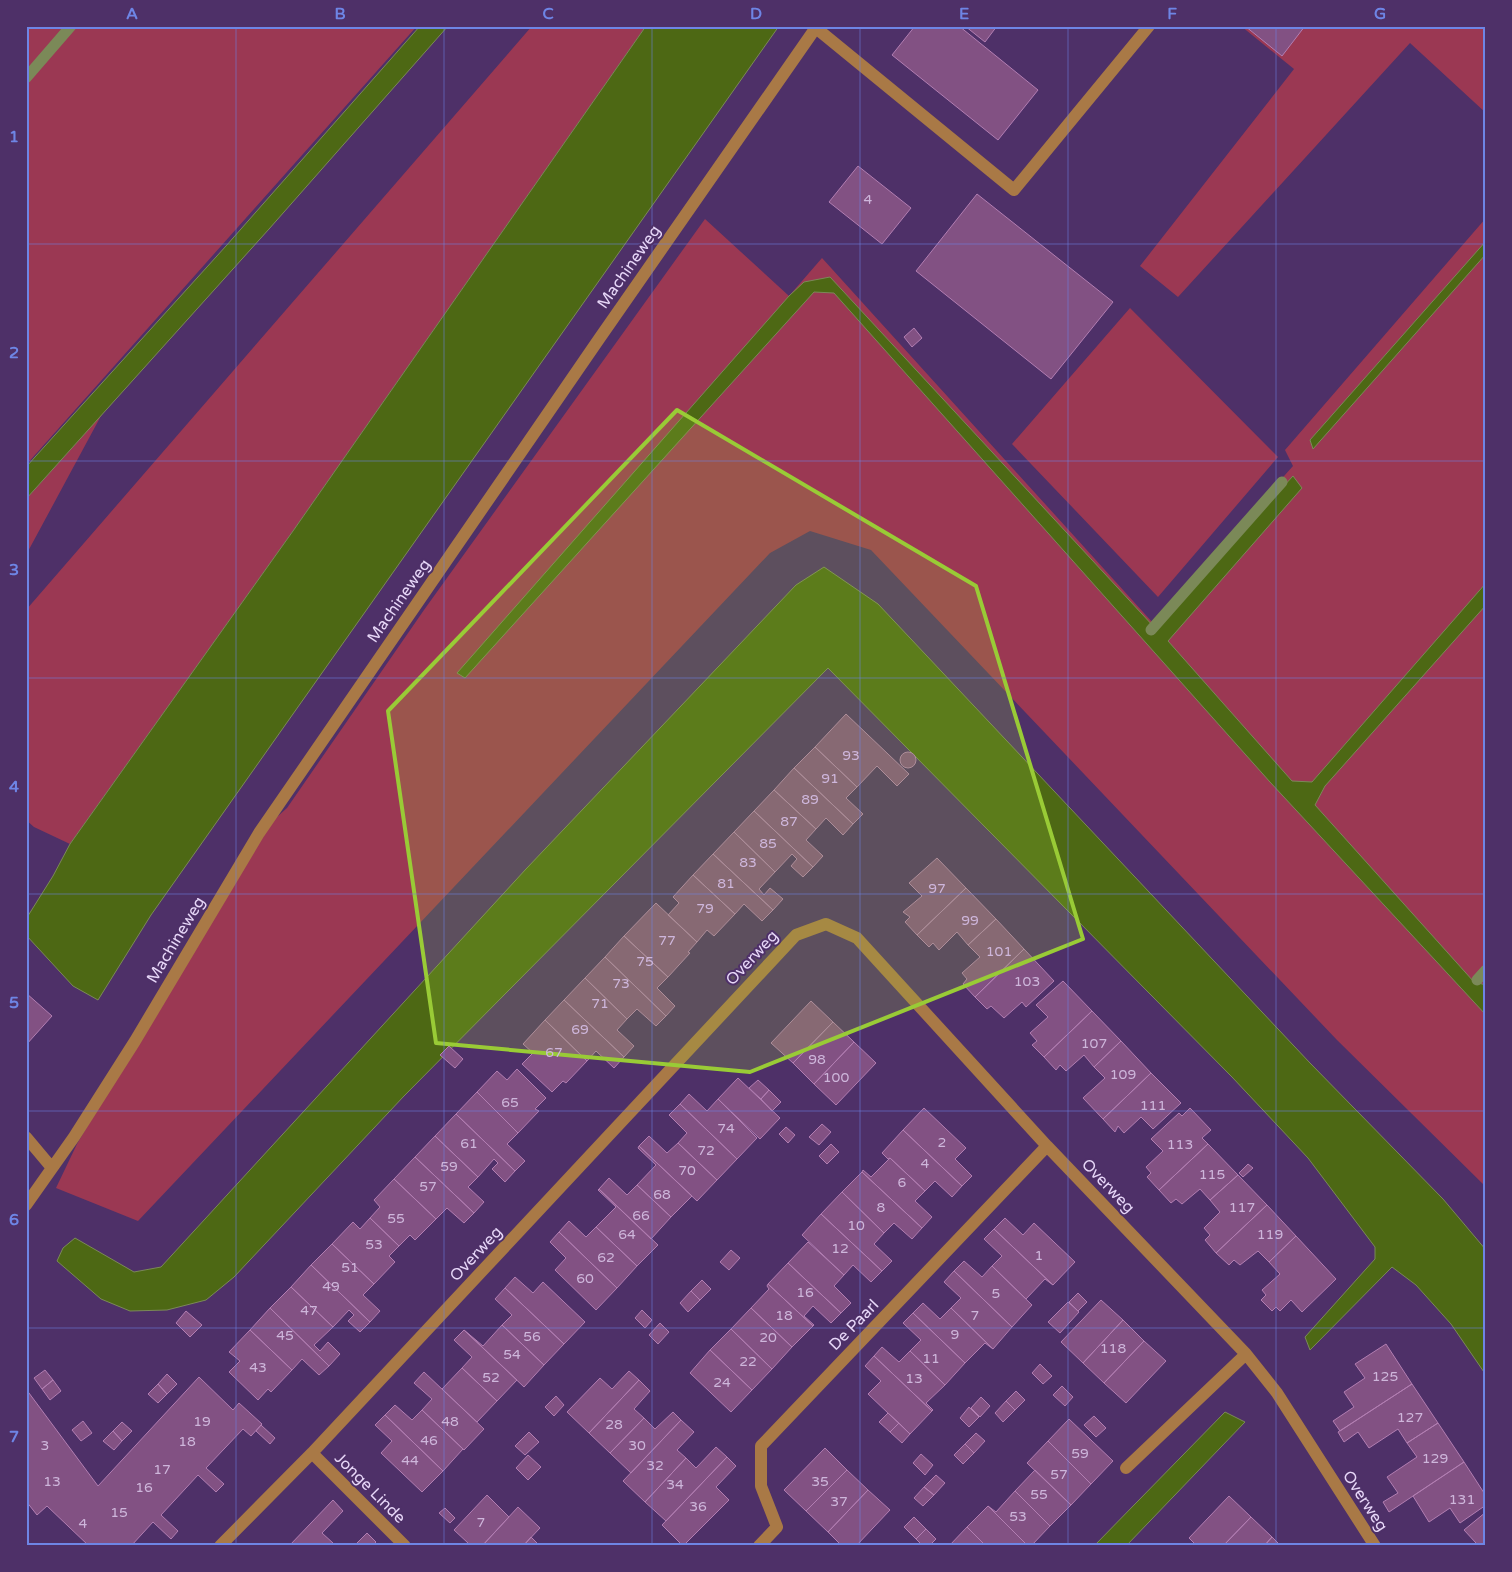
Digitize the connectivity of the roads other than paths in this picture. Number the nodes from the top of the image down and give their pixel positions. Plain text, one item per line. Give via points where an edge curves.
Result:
1 (1149, 26) edge
2 (816, 27) edge
3 (26, 1137) edge
4 (1047, 1146) junction
5 (52, 1168) junction
6 (26, 1205) edge
7 (1246, 1354) junction
8 (312, 1453) junction
9 (1126, 1468) dead end
10 (220, 1546) edge
11 (405, 1546) edge
12 (759, 1546) edge
13 (1375, 1546) edge

1 - 2 street via 1014,190
2 - 5 street, Machineweg via 259,833 135,1041
3 - 5 street
4 - 7 street, Overweg
4 - 8 street, Overweg via 857,938 826,924 796,935
4 - 12 street, De Paarl via 761,1446 761,1486 777,1527
5 - 6 street, Machineweg
7 - 9 street
7 - 13 street, Overweg via 1277,1393
8 - 10 street, Overweg
8 - 11 street, Jonge Linde

